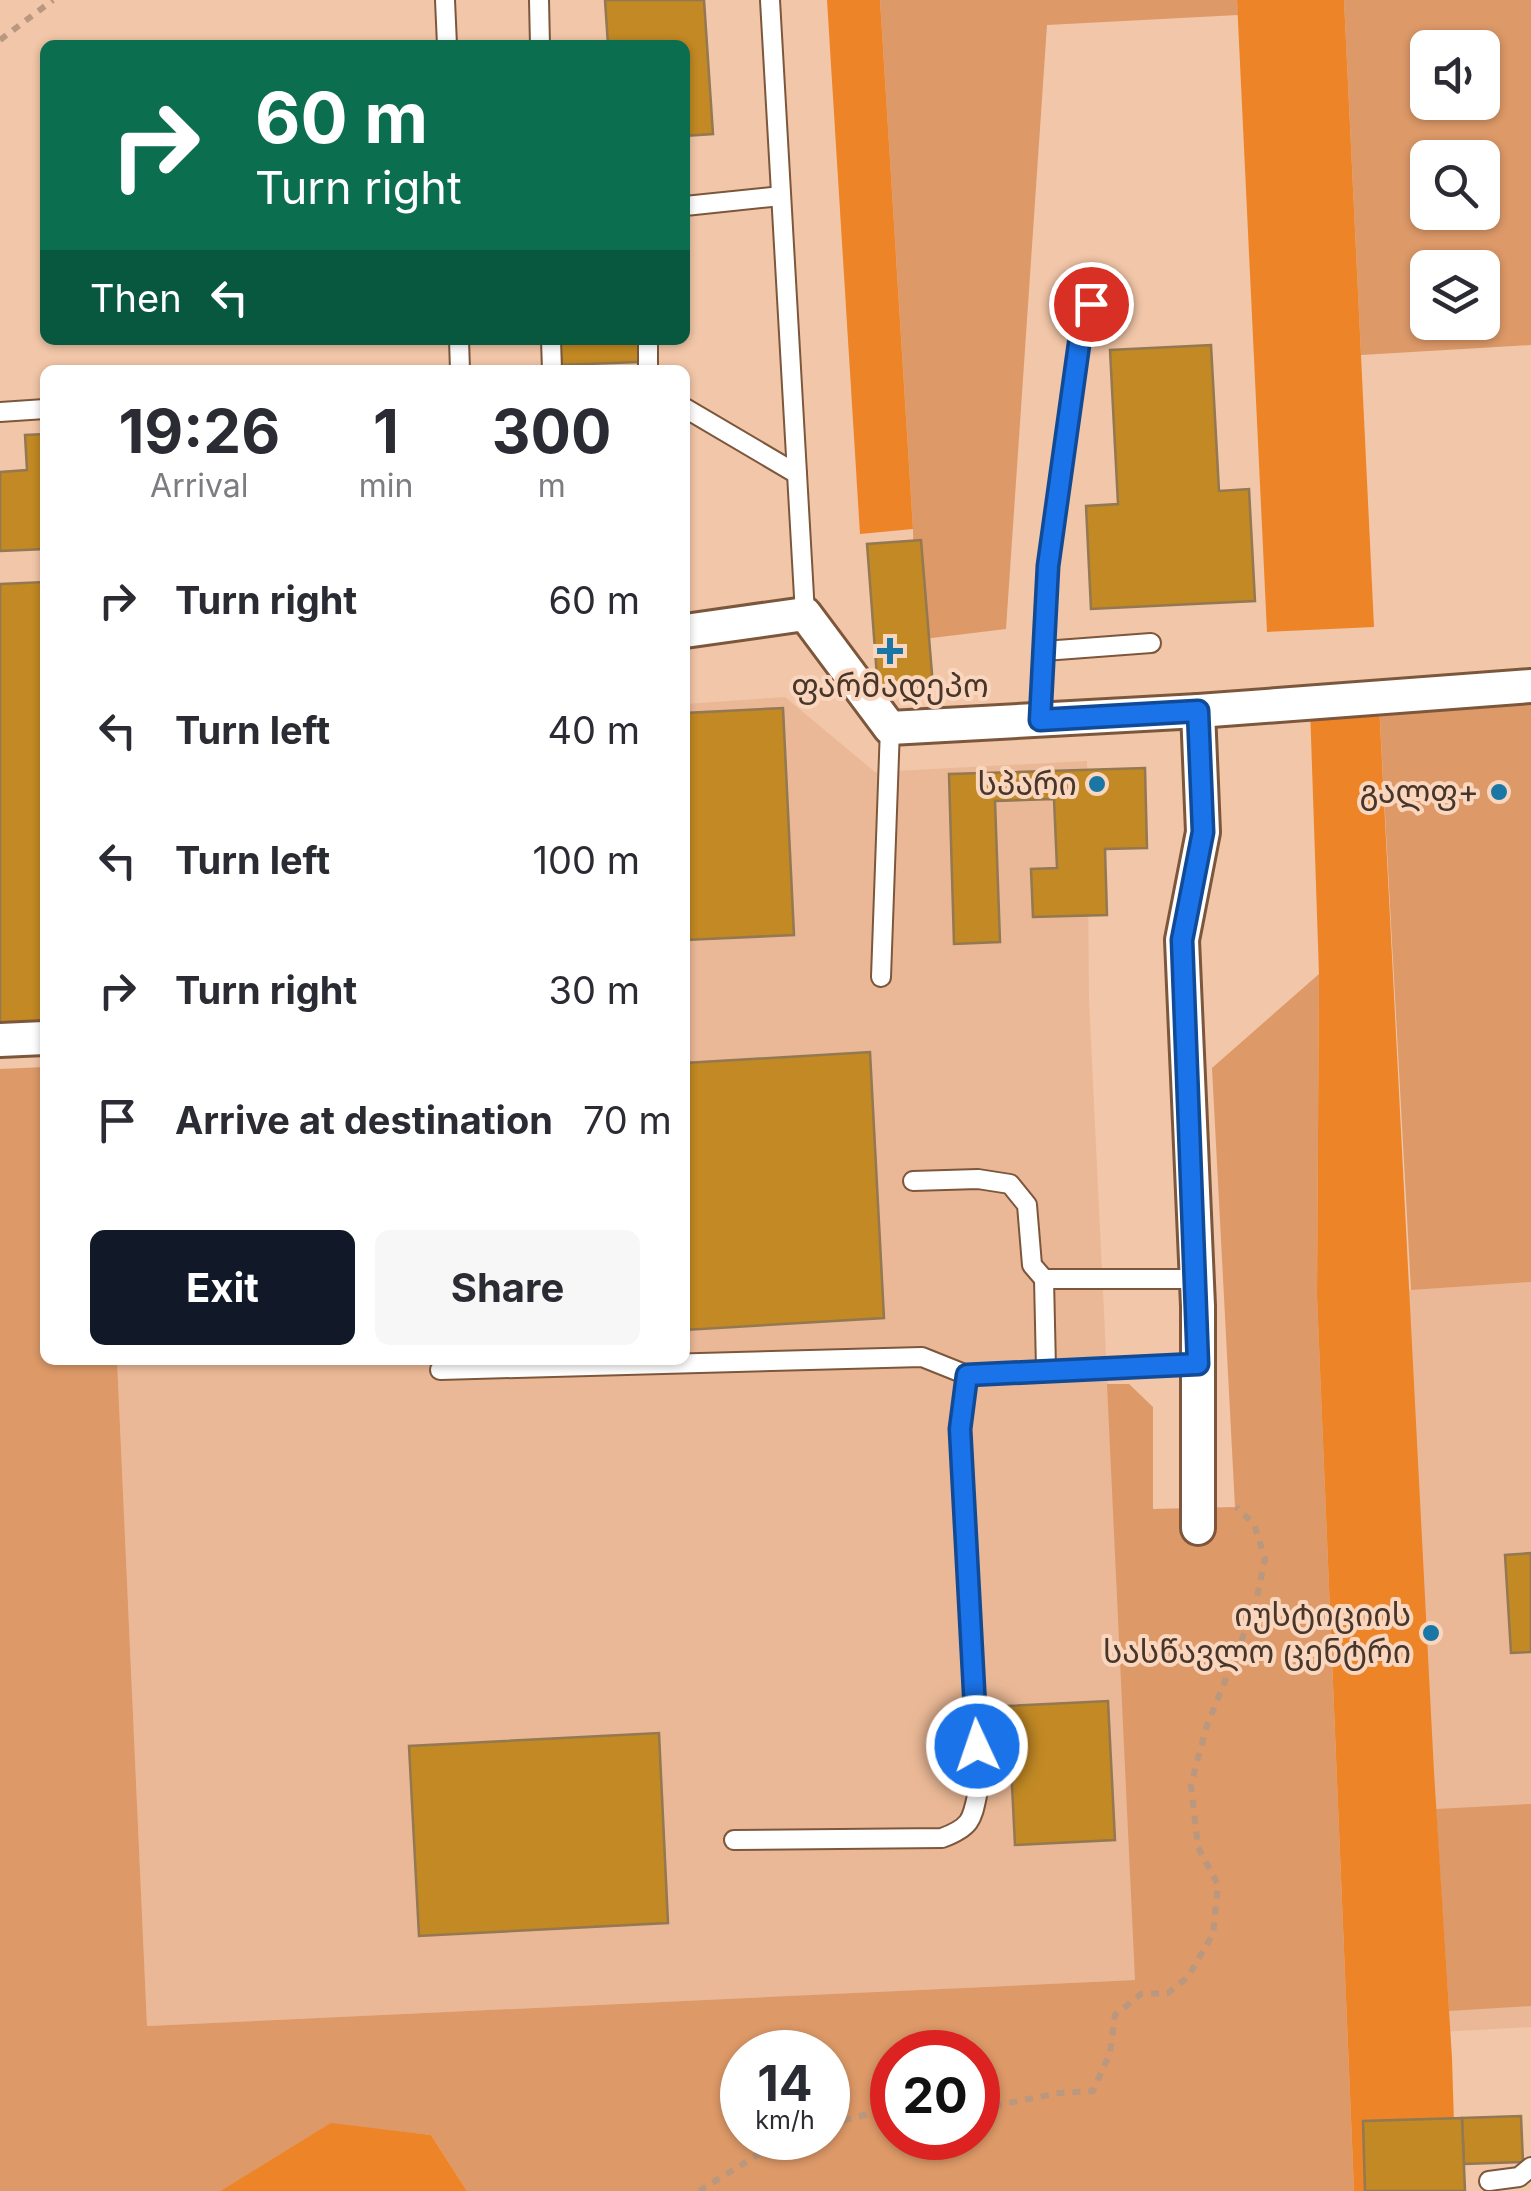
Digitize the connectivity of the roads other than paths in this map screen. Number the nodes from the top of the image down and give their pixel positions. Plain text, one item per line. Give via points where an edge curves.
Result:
1 (445, 0) edge
2 (538, 0) edge
3 (770, 0) edge
4 (447, 40) edge
5 (540, 40) edge
6 (782, 196) junction
7 (690, 205) edge
8 (1091, 304) dead end
9 (40, 409) edge
10 (690, 411) edge
11 (0, 412) edge
12 (798, 474) junction
13 (806, 614) junction
14 (690, 630) edge
15 (1152, 643) dead end
16 (1044, 651) junction
17 (1531, 686) edge
18 (1198, 711) junction
19 (1040, 720) junction
20 (890, 728) junction
21 (881, 977) dead end
22 (40, 1038) edge
23 (0, 1040) edge
24 (913, 1181) dead end
25 (1196, 1278) junction
26 (1044, 1279) junction
27 (690, 1363) edge
28 (1198, 1364) junction
29 (625, 1365) edge
30 (440, 1370) dead end
31 (1046, 1370) junction
32 (967, 1375) junction
33 (1198, 1528) dead end
34 (734, 1840) dead end
35 (1531, 2167) edge
36 (1489, 2181) dead end

1 - 4 lane
2 - 5 lane
3 - 6 lane
6 - 7 lane
6 - 12 lane
8 - 16 lane via 1081,330 1048,566
9 - 11 lane
10 - 12 lane
12 - 13 lane
13 - 14 street
13 - 20 street
15 - 16 lane
16 - 19 lane
17 - 18 street
18 - 19 street
18 - 25 street via 1203,832 1182,940
19 - 20 street
20 - 21 lane
22 - 23 street
24 - 26 lane via 1010,1184 1028,1206 1032,1265
25 - 26 lane
25 - 28 street
26 - 31 lane
27 - 32 lane via 922,1357
28 - 31 lane
28 - 33 street
29 - 30 lane
31 - 32 lane
32 - 34 lane via 960,1429 979,1786 972,1819 964,1830 942,1838
35 - 36 lane via 1519,2177

